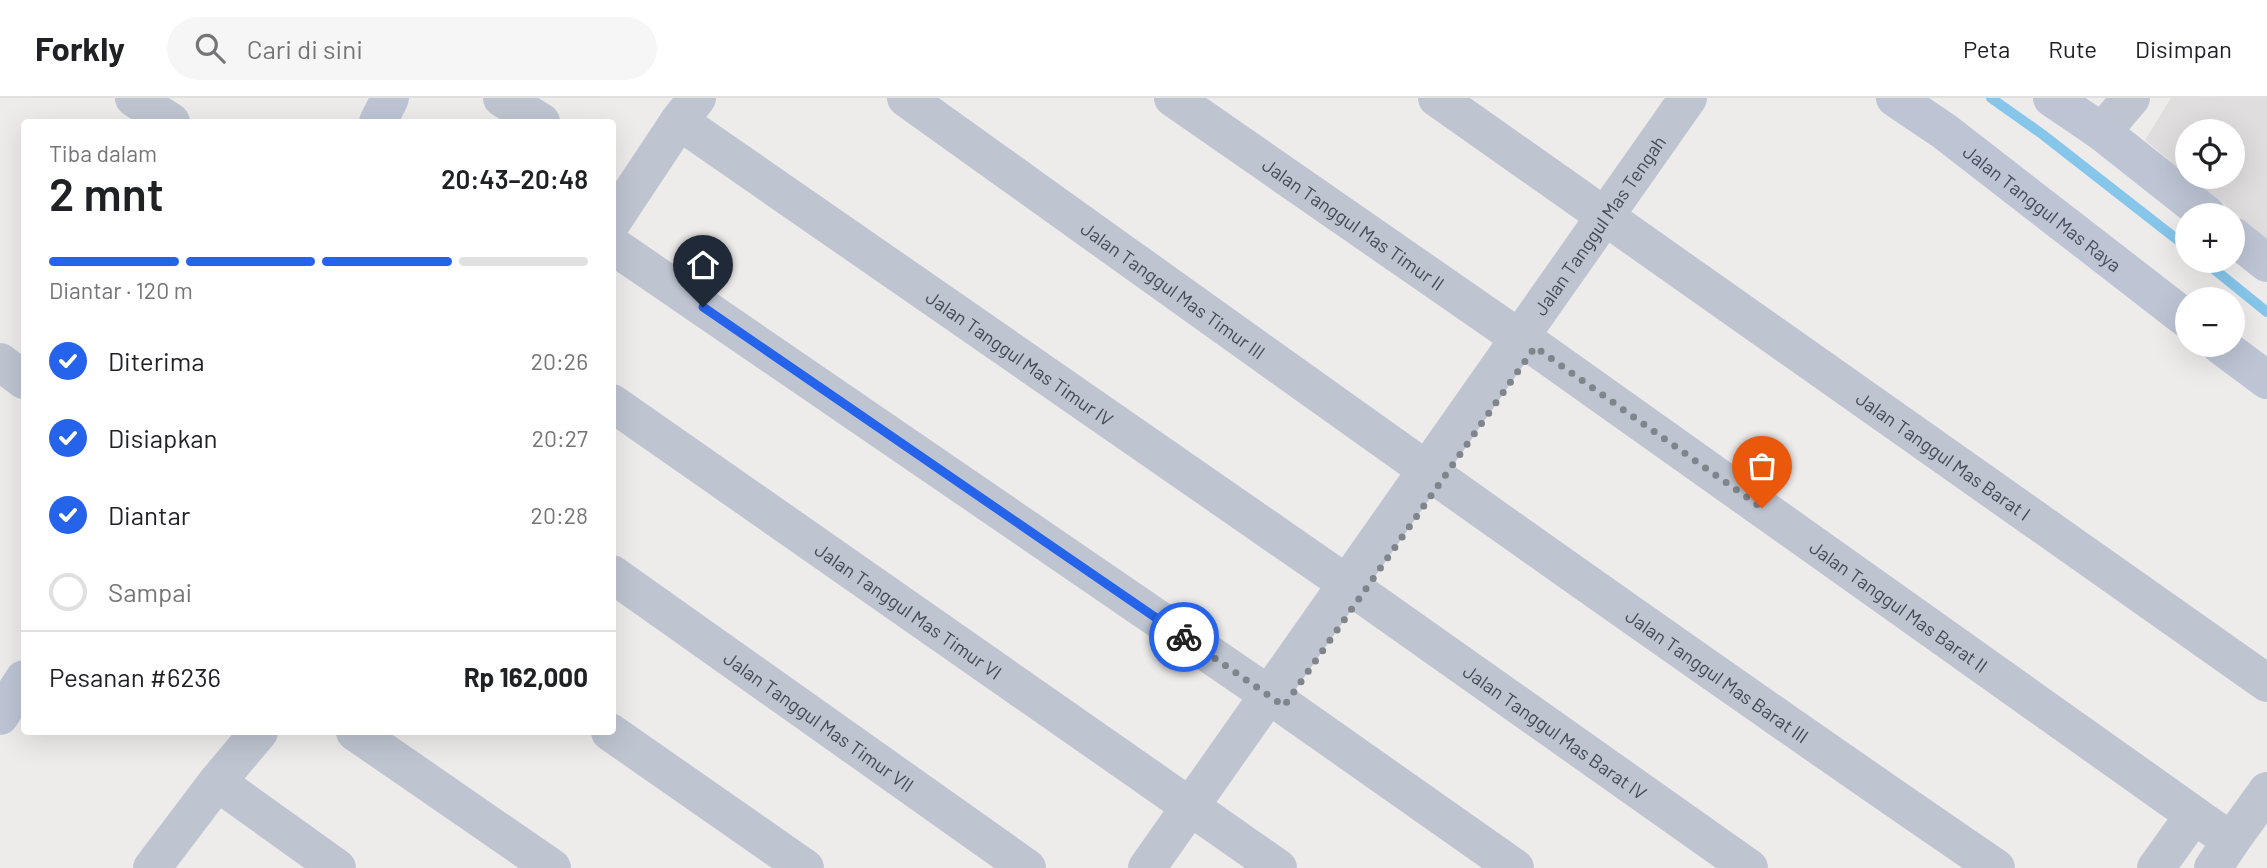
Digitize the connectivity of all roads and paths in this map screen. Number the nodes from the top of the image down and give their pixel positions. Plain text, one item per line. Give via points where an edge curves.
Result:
1 (134, 98) edge
2 (390, 98) edge
3 (906, 98) edge
4 (1173, 98) edge
5 (1437, 98) edge
6 (1688, 98) edge
7 (1709, 98) edge
8 (1895, 98) edge
9 (2052, 98) edge
10 (2131, 98) edge
11 (688, 110) edge
12 (166, 119) edge
13 (380, 119) edge
14 (2102, 132) junction
15 (624, 180) edge
16 (2192, 203) edge
17 (616, 208) edge
18 (1612, 221) junction
19 (2245, 245) edge
20 (616, 248) edge
21 (2267, 262) edge
22 (2175, 310) edge
23 (1527, 343) junction
24 (2236, 357) edge
25 (0, 362) edge
26 (21, 378) edge
27 (2267, 380) edge
28 (616, 405) edge
29 (1434, 475) junction
30 (616, 577) edge
31 (1355, 589) junction
32 (2267, 683) edge
33 (21, 684) edge
34 (1277, 700) junction
35 (0, 716) edge
36 (256, 735) edge
37 (359, 735) edge
38 (614, 735) edge
39 (217, 782) junction
40 (2267, 791) edge
41 (1198, 812) junction
42 (2194, 815) junction
43 (2222, 855) edge
44 (152, 868) edge
45 (337, 868) edge
46 (552, 868) edge
47 (805, 868) edge
48 (1027, 868) edge
49 (1147, 868) edge
50 (1171, 868) edge
51 (1278, 868) edge
52 (1514, 868) edge
53 (1749, 868) edge
54 (1996, 868) edge
55 (2157, 868) edge

1 - 12 street
2 - 13 street
3 - 29 street, Jalan Tanggul Mas Timur III
4 - 23 street, Jalan Tanggul Mas Timur II
5 - 18 street, Jalan Tanggul Mas Barat I
6 - 18 street, Jalan Tanggul Mas Tengah
7 - 18 street, Jalan Tanggul Mas Tengah
8 - 22 street, Jalan Tanggul Mas Raya
9 - 14 street
10 - 14 street
11 - 15 street
11 - 31 street, Jalan Tanggul Mas Timur IV
14 - 16 street
15 - 17 street
18 - 23 street, Jalan Tanggul Mas Tengah
18 - 32 street, Jalan Tanggul Mas Barat I
19 - 21 street
20 - 34 street
23 - 29 street, Jalan Tanggul Mas Tengah
23 - 42 street, Jalan Tanggul Mas Barat II
24 - 27 street
25 - 26 street
28 - 41 street, Jalan Tanggul Mas Timur VI
29 - 31 street, Jalan Tanggul Mas Tengah
29 - 54 street, Jalan Tanggul Mas Barat III
30 - 48 street, Jalan Tanggul Mas Timur VII
31 - 34 street, Jalan Tanggul Mas Tengah
31 - 53 street, Jalan Tanggul Mas Barat IV
33 - 35 street
34 - 41 street, Jalan Tanggul Mas Tengah
34 - 52 street
36 - 39 street
37 - 46 street
38 - 47 street
39 - 44 street
39 - 45 street
40 - 43 street
41 - 49 street, Jalan Tanggul Mas Tengah
41 - 50 street, Jalan Tanggul Mas Tengah
41 - 51 street, Jalan Tanggul Mas Timur VI
42 - 43 street, Jalan Tanggul Mas Barat II
42 - 55 street

